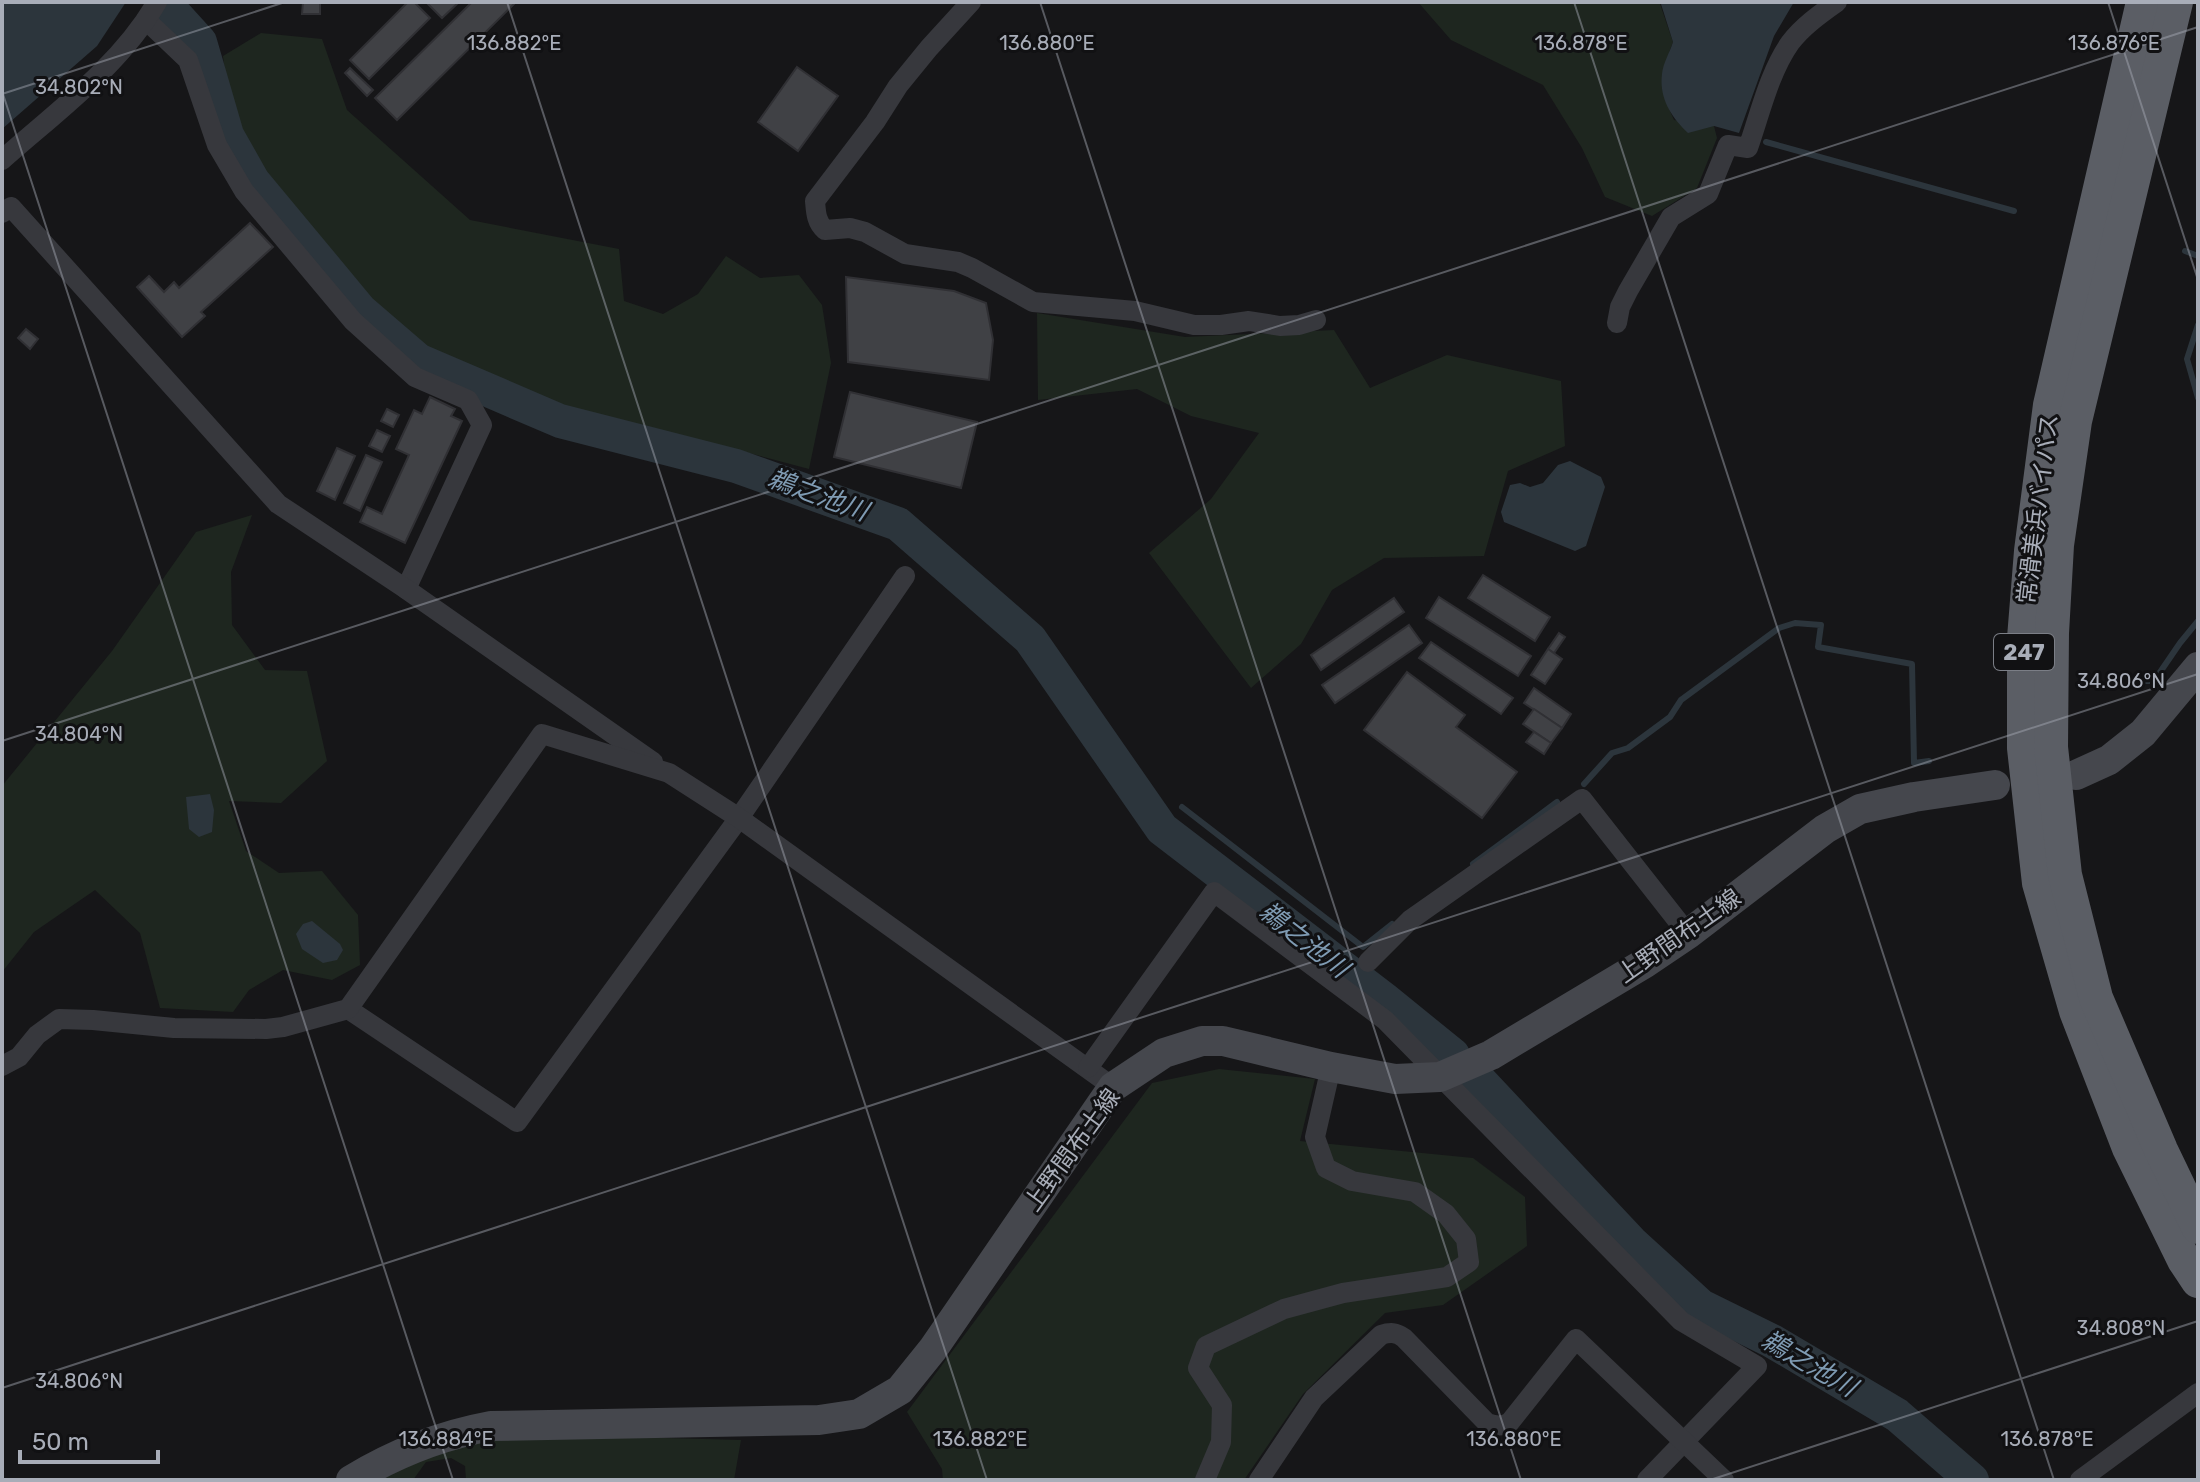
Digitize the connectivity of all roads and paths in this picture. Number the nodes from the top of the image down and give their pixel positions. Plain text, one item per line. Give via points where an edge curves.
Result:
1 (971, 2) edge
2 (1837, 2) edge
3 (2143, 2) edge
4 (2176, 2) edge
5 (152, 11) edge
6 (2, 160) edge
7 (2, 213) edge
8 (1316, 320) dead end
9 (1617, 323) dead end
10 (905, 576) dead end
11 (406, 589) junction
12 (2198, 667) edge
13 (669, 773) junction
14 (2076, 775) dead end
15 (1995, 785) dead end
16 (739, 818) junction
17 (1688, 934) junction
18 (1368, 962) dead end
19 (348, 1009) junction
20 (2, 1066) edge
21 (1331, 1067) junction
22 (1088, 1068) junction
23 (1440, 1077) junction
24 (1113, 1087) junction
25 (2198, 1227) edge
26 (2198, 1281) edge
27 (2198, 1393) edge
28 (1686, 1442) junction
29 (351, 1480) edge
30 (1205, 1480) edge
31 (1259, 1480) edge
32 (1647, 1480) edge
33 (1724, 1480) edge
34 (2080, 1480) edge

1 - 8 street via 921,57 815,201 825,230 850,228 905,254 958,262 1033,302 1135,311 1194,325 1249,321 1280,326
2 - 9 street via 1791,41 1748,148 1728,145 1708,194 1671,217 1628,291
3 - 26 highway, 常滑美浜バイパス / 247 via 2050,405 2025,624 2024,748 2039,883 2076,1011 2129,1148
4 - 25 highway, 常滑美浜バイパス / 247 via 2075,421 2057,545 2051,747 2065,875 2096,998
5 - 6 street via 100,73
5 - 11 street via 188,60 217,145 244,191 353,321 415,377 468,400 482,425
7 - 11 street via 11,207 278,504
10 - 16 street
11 - 13 street
12 - 14 main road via 2143,733 2109,760
13 - 16 street
13 - 19 street via 542,734
15 - 17 main road, 上野間布土線 via 1860,809 1825,829
16 - 19 street via 517,1122
16 - 22 street
17 - 18 street via 1582,799 1410,920
17 - 23 main road, 上野間布土線 via 1491,1055
19 - 20 street via 266,1029 59,1019
21 - 23 main road, 上野間布土線 via 1395,1079
21 - 24 main road, 上野間布土線 via 1223,1041 1202,1041 1164,1053
21 - 30 street via 1315,1137 1326,1168 1352,1181 1415,1192 1446,1214 1466,1239 1469,1262 1447,1277 1343,1293 1284,1309 1206,1346 1198,1368 1222,1405 1221,1442
22 - 23 street via 1214,892 1385,1020
22 - 24 street
23 - 28 street via 1681,1321 1757,1366
24 - 29 main road, 上野間布土線 via 933,1349 900,1390 859,1414 819,1420 491,1426 413,1448
27 - 34 street
28 - 31 street via 1576,1339 1510,1422 1498,1426 1487,1423 1404,1338 1389,1333 1314,1398
28 - 32 street
28 - 33 street

